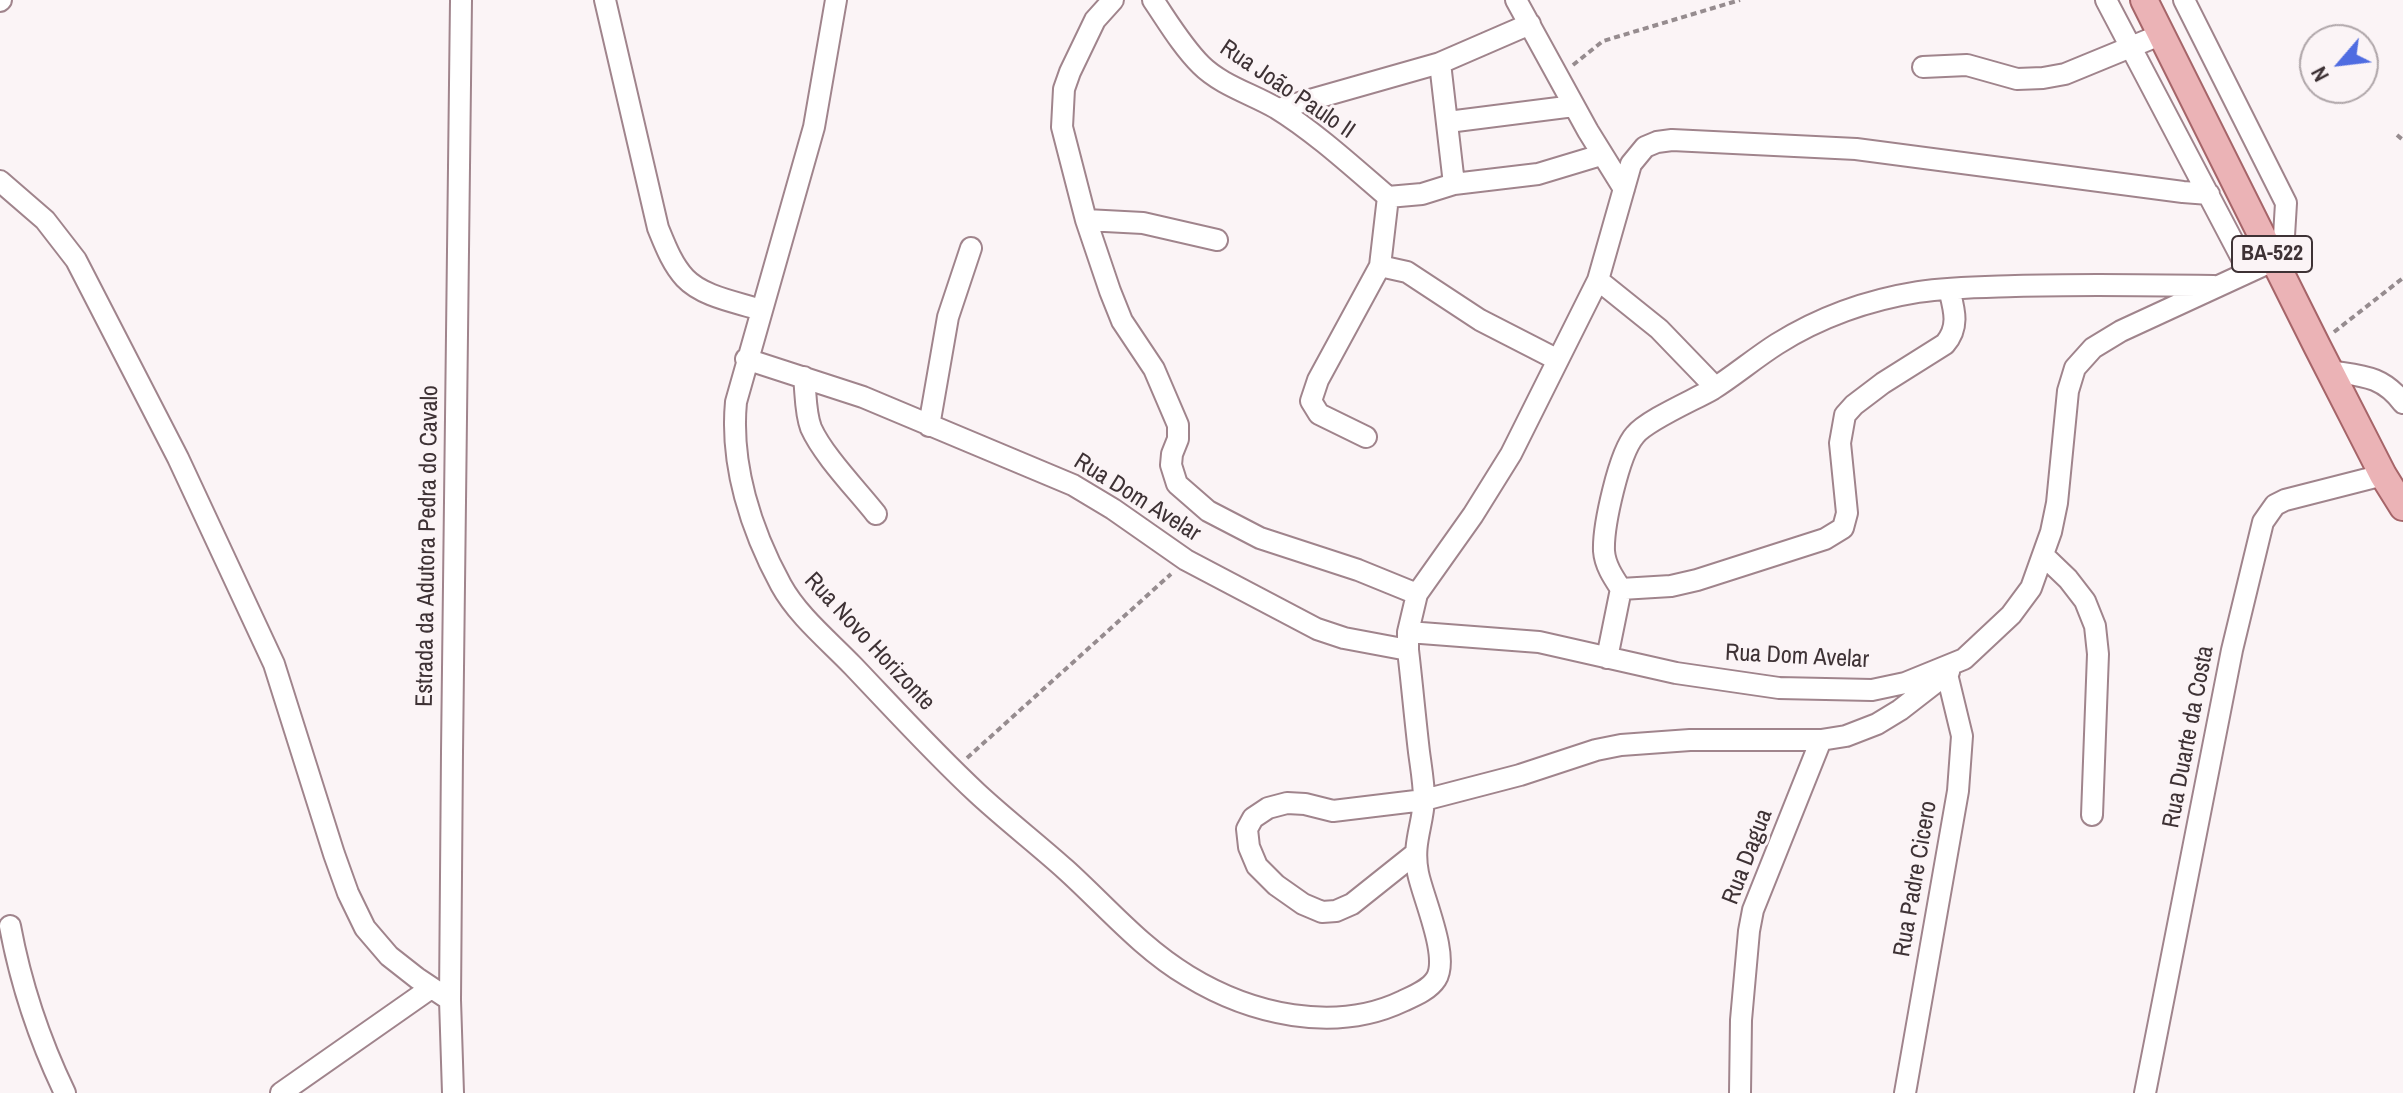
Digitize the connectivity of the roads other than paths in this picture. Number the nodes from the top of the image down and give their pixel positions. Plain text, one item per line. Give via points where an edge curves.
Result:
1 (461, 0) edge
2 (605, 0) edge
3 (836, 0) edge
4 (1113, 0) edge
5 (1153, 0) edge
6 (1516, 0) edge
7 (2106, 0) edge
8 (2144, 0) edge
9 (2184, 0) edge
10 (1530, 24) junction
11 (2160, 35) junction
12 (2131, 47) junction
13 (1440, 63) junction
14 (1923, 67) dead end
15 (1574, 106) junction
16 (1278, 109) junction
17 (1448, 122) junction
18 (1601, 155) junction
19 (0, 181) edge
20 (1454, 184) junction
21 (1624, 189) junction
22 (2209, 194) junction
23 (1388, 197) junction
24 (1086, 220) junction
25 (1217, 240) dead end
26 (971, 248) dead end
27 (2275, 260) junction
28 (1380, 266) junction
29 (2249, 272) junction
30 (1598, 280) junction
31 (2218, 286) junction
32 (1949, 289) junction
33 (761, 310) junction
34 (746, 359) junction
35 (1558, 360) junction
36 (2330, 371) junction
37 (804, 377) junction
38 (1715, 387) junction
39 (2403, 403) edge
40 (929, 426) junction
41 (1366, 437) dead end
42 (2383, 475) junction
43 (2403, 507) edge
44 (876, 514) dead end
45 (2044, 556) junction
46 (1621, 589) junction
47 (1417, 594) junction
48 (1408, 641) junction
49 (1607, 658) junction
50 (1964, 659) junction
51 (1947, 674) junction
52 (1821, 740) junction
53 (1424, 800) junction
54 (2092, 815) dead end
55 (1416, 853) junction
56 (10, 926) dead end
57 (431, 988) junction
58 (450, 1000) junction
59 (65, 1093) edge
60 (281, 1093) edge
61 (453, 1093) edge
62 (1740, 1093) edge
63 (1905, 1093) edge
64 (2145, 1093) edge

1 - 58 street, Estrada da Adutora Pedra do Cavalo
2 - 33 street via 658,228 669,255 700,289
3 - 33 street, Rua Novo Horizonte via 817,112
4 - 24 street via 1088,31 1064,89 1065,144
5 - 16 street, Rua João Paulo II via 1212,74
6 - 10 street
7 - 12 street
8 - 11 main road, BA-522
9 - 27 street via 2286,203 2284,236
10 - 13 street
10 - 15 street
11 - 12 street
11 - 27 main road, BA-522
12 - 14 street via 2043,78 2017,79 1967,65
12 - 22 street
13 - 16 street
13 - 17 street
15 - 17 street
15 - 18 street
16 - 23 street, Rua João Paulo II
17 - 20 street
18 - 20 street via 1538,174
18 - 21 street
19 - 57 street via 45,220 76,260 184,471 274,664 334,854 365,928 389,956
20 - 23 street
21 - 22 street via 1638,154 1672,140 1856,149
21 - 30 street
22 - 29 street
23 - 28 street
24 - 25 street via 1143,223
24 - 47 street via 1122,321 1173,410 1178,439 1171,465 1177,484 1208,511 1260,538
26 - 40 street via 948,317
27 - 29 street, Rua Dom Avelar
27 - 36 main road, BA-522
28 - 35 street via 1407,272 1480,320
28 - 41 street via 1311,401 1319,414
29 - 31 street, Rua Dom Avelar
30 - 35 street
30 - 38 street via 1659,329
31 - 32 street
31 - 45 street, Rua Dom Avelar via 2121,331 2093,348 2075,368 2057,503
32 - 38 street via 1897,296 1837,314 1778,344
32 - 46 street via 1956,325 1952,337 1845,415 1840,443 1847,513 1843,528 1825,539 1697,580
33 - 34 street, Rua Novo Horizonte
34 - 37 street, Rua Dom Avelar
34 - 55 street, Rua Novo Horizonte via 734,414 737,459 754,524 781,585 805,617 953,770 1160,957 1212,989 1288,1015 1324,1018 1394,1005 1421,993 1436,980 1440,968
35 - 47 street via 1490,489
36 - 39 street via 2384,383
36 - 42 main road, BA-522
37 - 40 street, Rua Dom Avelar
37 - 44 street via 812,429
38 - 46 street via 1648,424 1626,449 1604,551
40 - 48 street, Rua Dom Avelar via 1073,485 1186,560 1317,629 1344,638
42 - 43 main road, BA-522
42 - 64 street, Rua Duarte da Costa via 2285,500 2268,511 2263,522 2232,650
45 - 50 street, Rua Dom Avelar via 2031,588 2011,615
45 - 54 street via 2085,601 2095,626
46 - 49 street
47 - 48 street
48 - 49 street, Rua Dom Avelar via 1539,642
48 - 53 street
49 - 50 street, Rua Dom Avelar via 1779,688 1872,690
50 - 51 street
51 - 52 street via 1877,724
51 - 63 street, Rua Padre Cicero via 1962,736 1962,760
52 - 53 street via 1621,745
52 - 62 street, Rua Dagua via 1753,910 1741,1020
53 - 55 street
53 - 55 street via 1333,811 1287,803 1268,808 1247,829 1257,866 1276,885 1322,912 1352,904
56 - 59 street via 31,1012
57 - 58 street
57 - 60 street
58 - 61 street, Estrada da Adutora Pedra do Cavalo

